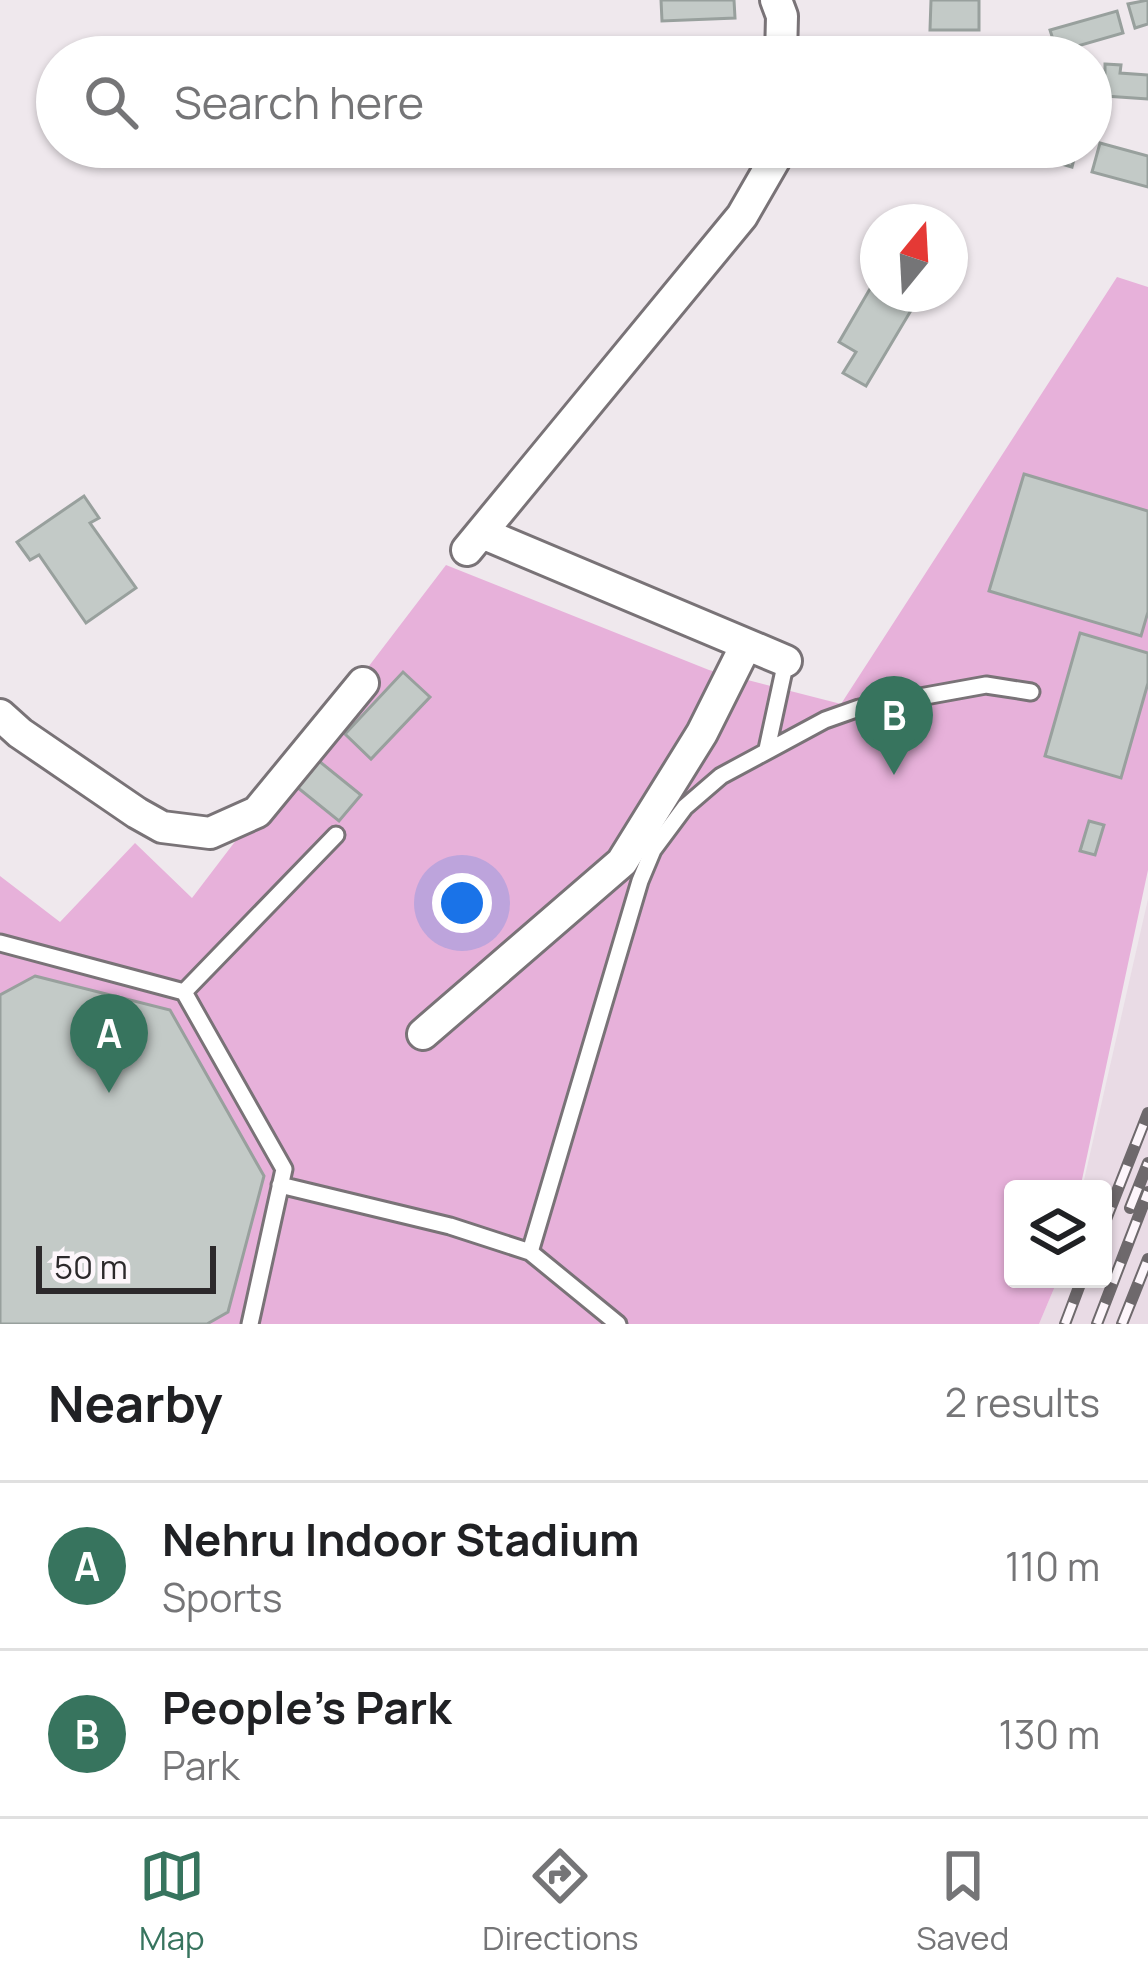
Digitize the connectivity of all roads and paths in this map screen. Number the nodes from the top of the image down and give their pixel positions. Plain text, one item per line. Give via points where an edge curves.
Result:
1 (776, 0) edge
2 (782, 36) edge
3 (770, 168) edge
4 (746, 645) junction
5 (786, 661) joint
6 (363, 683) dead end
7 (1031, 692) dead end
8 (0, 715) edge
9 (767, 749) junction
10 (336, 835) dead end
11 (0, 943) edge
12 (184, 992) junction
13 (423, 1034) dead end
14 (280, 1185) junction
15 (530, 1252) junction
16 (250, 1324) edge
17 (618, 1324) edge

1 - 2 street
3 - 4 street via 742,216 474,542
4 - 5 street
4 - 13 street via 622,862
5 - 9 lane
6 - 8 street via 256,812 210,832 162,827 136,813
7 - 9 lane via 986,685 859,708
9 - 15 lane via 686,807 653,850
10 - 12 lane
11 - 12 lane
12 - 14 lane via 284,1169
14 - 15 lane
14 - 16 lane
15 - 17 lane

